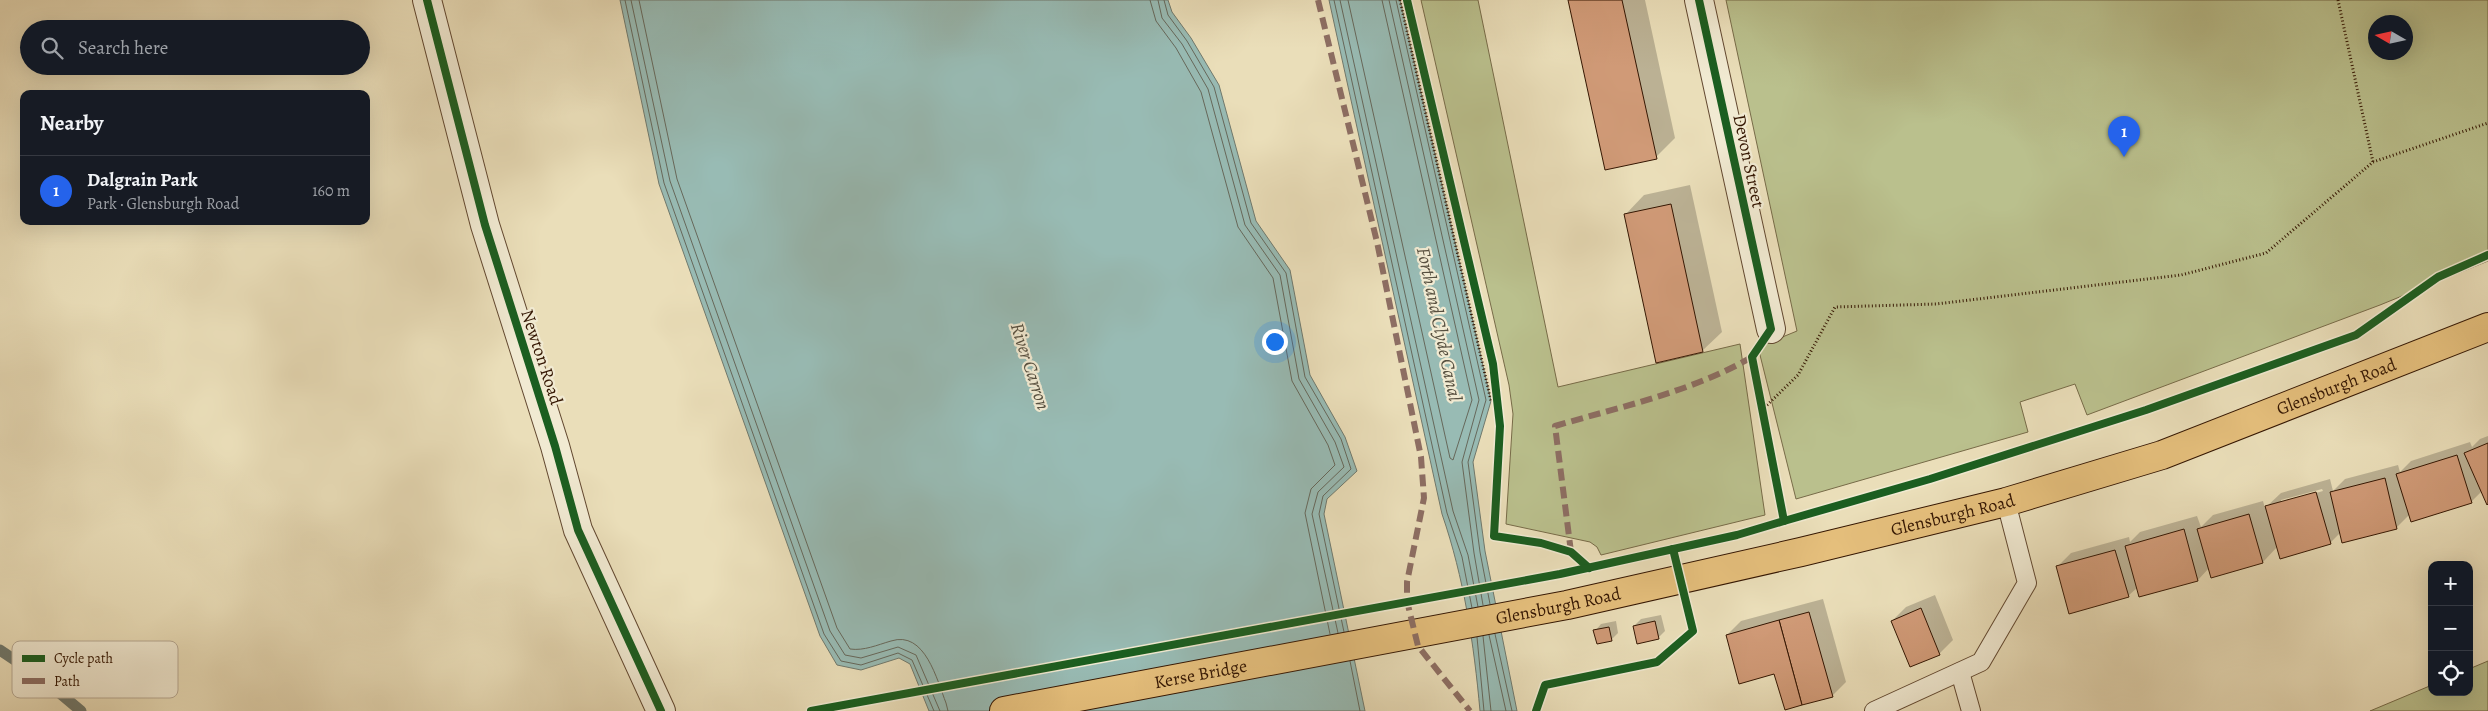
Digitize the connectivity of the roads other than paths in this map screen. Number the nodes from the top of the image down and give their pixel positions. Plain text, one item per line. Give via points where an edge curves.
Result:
1 (427, 0) edge
2 (1699, 0) edge
3 (2488, 327) edge
4 (1771, 328) dead end
5 (2006, 502) junction
6 (1398, 637) joint
7 (1960, 672) junction
8 (661, 711) edge
9 (1004, 711) edge
10 (1874, 711) edge
11 (1971, 711) edge

1 - 8 street, Newton Road via 485,225 578,530
2 - 4 street, Devon Street
3 - 5 main road, Glensburgh Road via 2162,455
5 - 6 main road, Glensburgh Road via 1567,605
5 - 7 lane via 2027,584 1981,662
6 - 9 main road, Kerse Bridge
7 - 10 lane
7 - 11 lane

